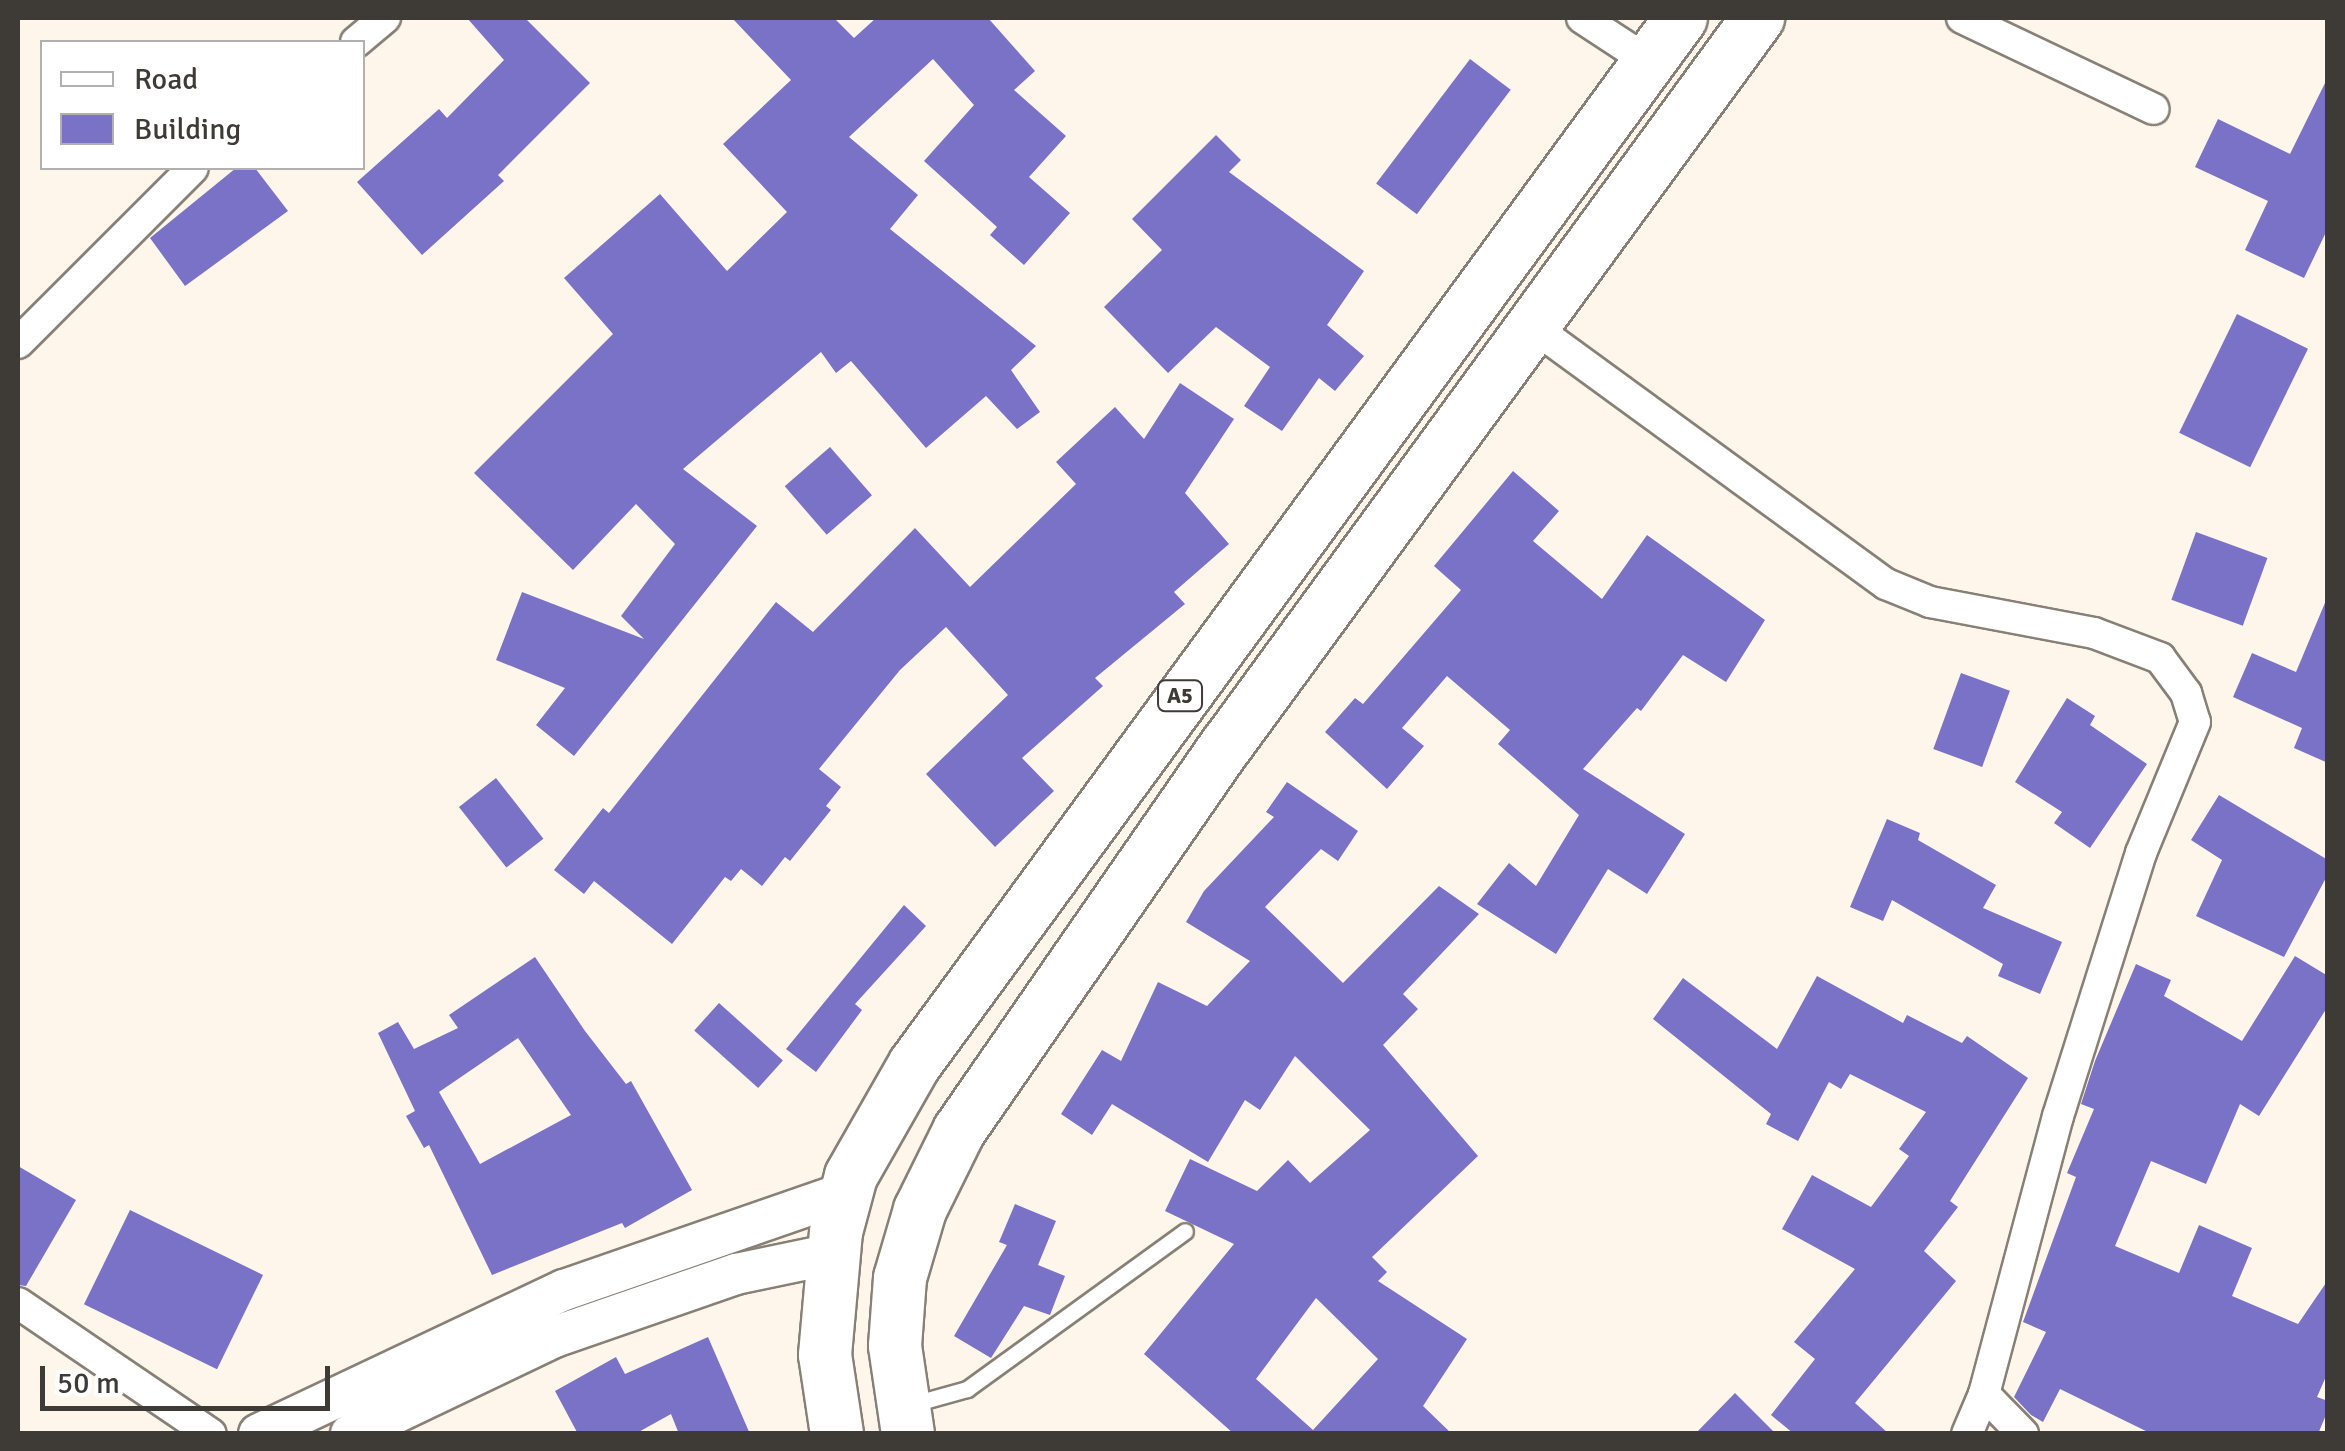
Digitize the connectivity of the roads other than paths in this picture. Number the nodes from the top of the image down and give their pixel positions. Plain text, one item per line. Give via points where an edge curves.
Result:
1 (384, 18) edge
2 (1582, 18) edge
3 (1682, 18) edge
4 (1758, 18) edge
5 (1962, 18) edge
6 (358, 40) edge
7 (1648, 61) junction
8 (2154, 109) dead end
9 (192, 170) edge
10 (1536, 329) junction
11 (18, 343) edge
12 (1173, 706) junction
13 (1226, 746) junction
14 (847, 1192) junction
15 (1185, 1230) dead end
16 (832, 1254) junction
17 (18, 1304) edge
18 (1984, 1394) junction
19 (904, 1420) edge
20 (210, 1434) edge
21 (259, 1434) edge
22 (351, 1434) edge
23 (837, 1434) edge
24 (1966, 1434) edge
25 (2022, 1434) edge

1 - 6 street
2 - 7 street
3 - 7 highway, A5
4 - 10 highway, A5
5 - 8 street
7 - 12 highway, A5
9 - 11 street
10 - 13 highway, A5
10 - 18 street via 1886,584 1949,607 2094,632 2160,658 2186,693 2195,722 2141,853 2070,1079
12 - 13 highway
12 - 14 highway, A5 via 956,1002
13 - 19 highway, A5 via 959,1131 920,1210 900,1278 895,1346
14 - 16 highway, A5
14 - 21 street via 564,1290
15 - 19 lane via 968,1389
16 - 22 street via 736,1274 554,1337
16 - 23 highway, A5 via 824,1355
17 - 20 street
18 - 24 street
18 - 25 street

